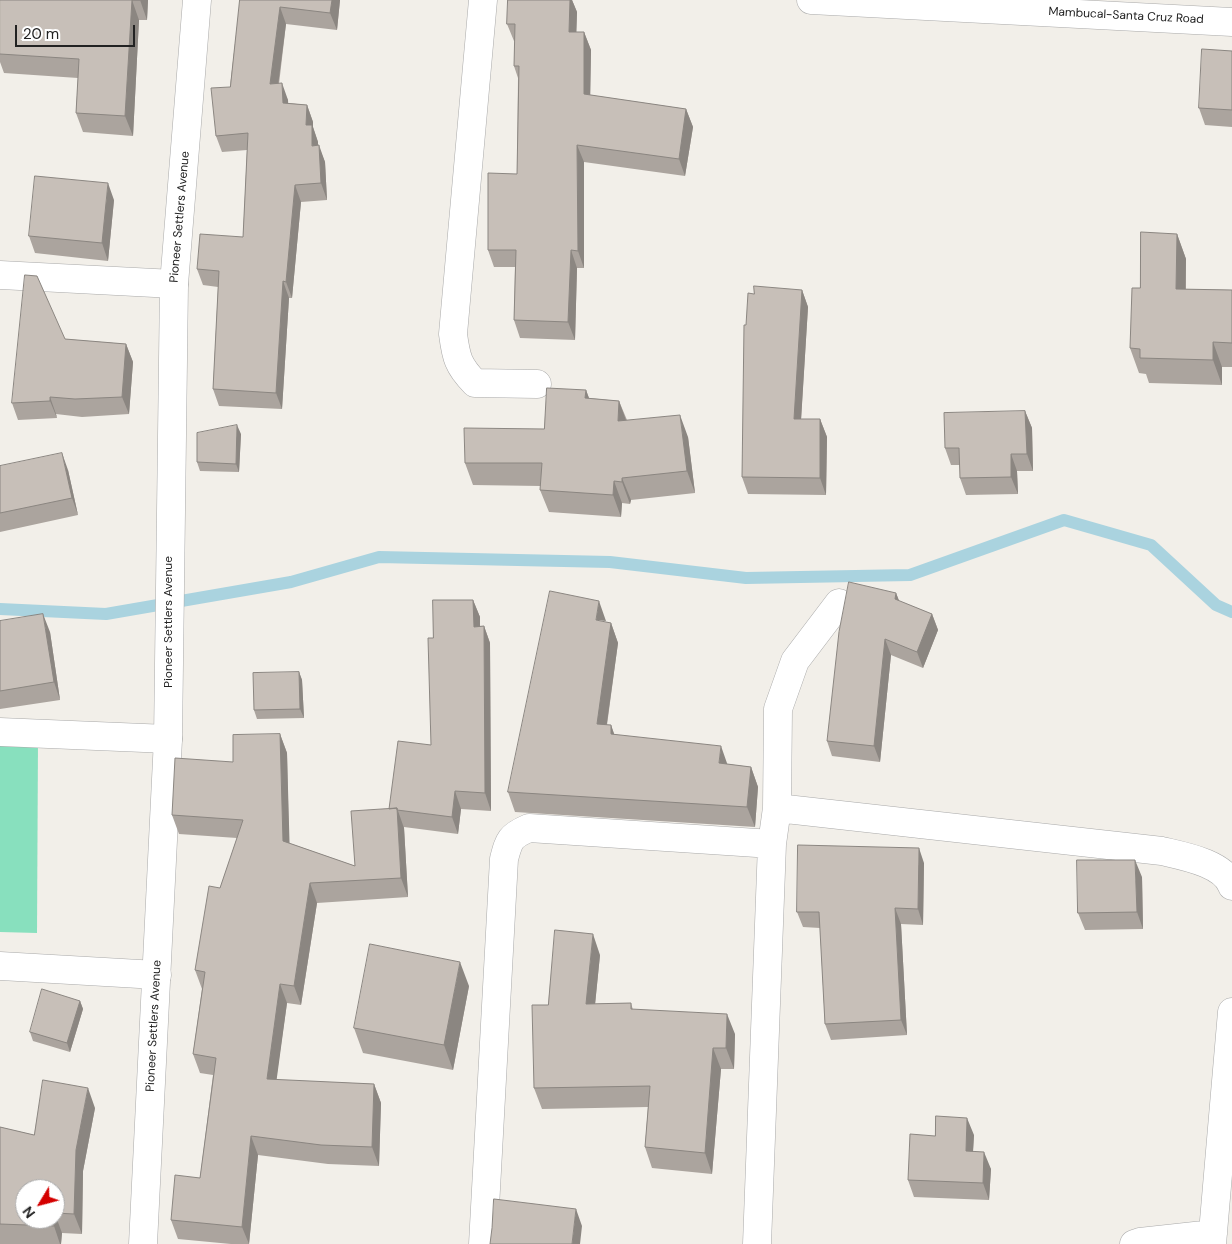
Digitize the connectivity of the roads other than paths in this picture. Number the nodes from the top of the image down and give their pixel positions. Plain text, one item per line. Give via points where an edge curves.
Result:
1 (198, 0) edge
2 (483, 0) edge
3 (811, 0) edge
4 (976, 4) edge
5 (1232, 22) edge
6 (0, 275) edge
7 (174, 284) junction
8 (537, 384) dead end
9 (839, 603) dead end
10 (0, 732) edge
11 (168, 739) junction
12 (777, 808) junction
13 (772, 844) junction
14 (1219, 863) edge
15 (1232, 886) edge
16 (0, 966) edge
17 (157, 975) junction
18 (1232, 1012) edge
19 (1212, 1239) edge
20 (143, 1244) edge
21 (483, 1244) edge
22 (757, 1244) edge
23 (1134, 1244) edge

1 - 7 street, Pioneer Settlers Avenue
2 - 8 street via 453,334 462,370 475,383
3 - 4 street, Mambucal-Santa Cruz Road
4 - 5 street, Mambucal-Santa Cruz Road
6 - 7 street
7 - 11 street, Pioneer Settlers Avenue
9 - 12 street via 796,661 778,709
10 - 11 street
11 - 17 street, Pioneer Settlers Avenue
12 - 13 street
12 - 14 street via 1162,851
13 - 21 street via 529,828 508,841 504,859
13 - 22 street
14 - 15 street
16 - 17 street
17 - 20 street, Pioneer Settlers Avenue
18 - 19 street
19 - 23 street

